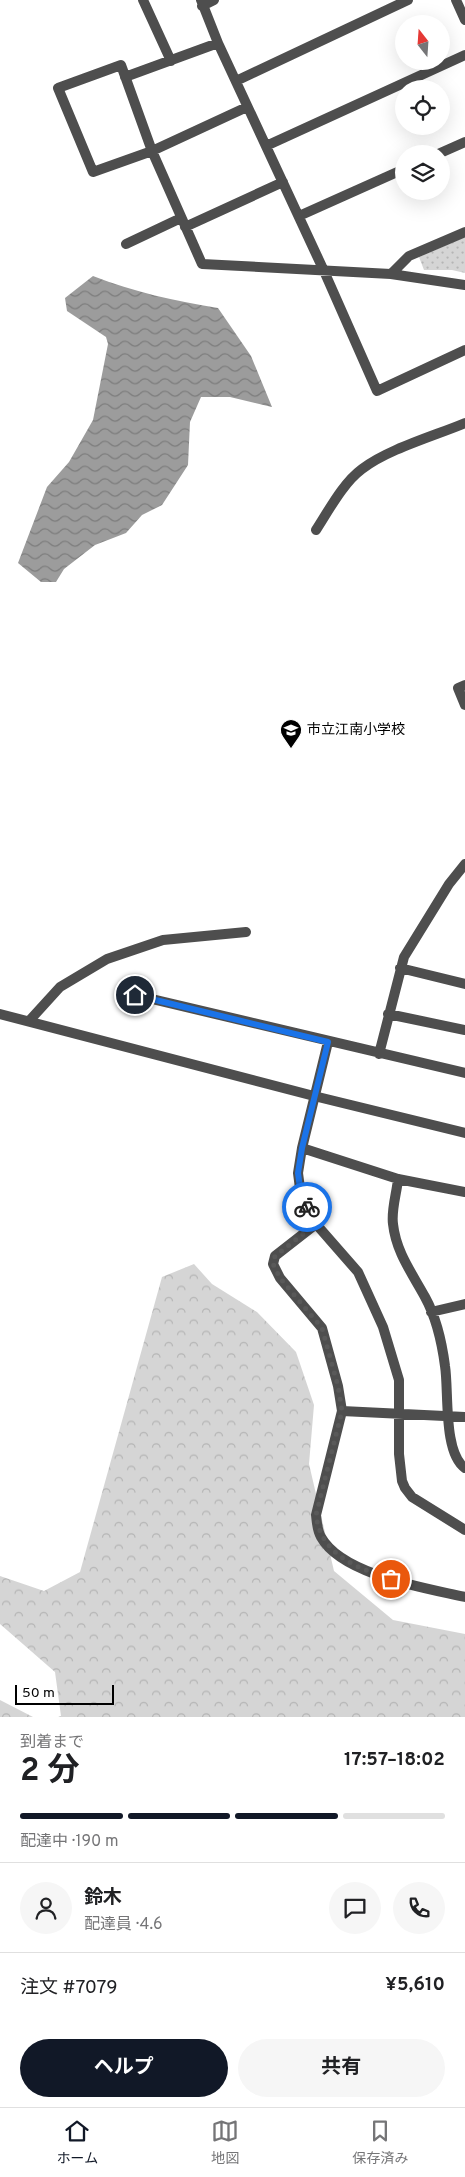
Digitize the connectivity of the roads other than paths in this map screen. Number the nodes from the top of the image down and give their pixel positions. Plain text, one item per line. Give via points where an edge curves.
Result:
1 (142, 0) edge
2 (214, 0) edge
3 (408, 0) edge
4 (456, 0) edge
5 (202, 3) edge
6 (465, 20) edge
7 (218, 43) junction
8 (465, 55) edge
9 (171, 61) junction
10 (125, 77) junction
11 (236, 81) junction
12 (247, 107) junction
13 (465, 142) edge
14 (266, 146) junction
15 (450, 149) edge
16 (152, 151) junction
17 (395, 173) edge
18 (282, 182) junction
19 (299, 216) junction
20 (183, 222) junction
21 (465, 232) edge
22 (126, 244) dead end
23 (324, 271) junction
24 (391, 274) junction
25 (465, 285) edge
26 (465, 350) edge
27 (465, 423) edge
28 (316, 530) dead end
29 (465, 685) edge
30 (465, 705) edge
31 (465, 864) edge
32 (246, 932) dead end
33 (400, 968) junction
34 (465, 984) edge
35 (135, 995) dead end
36 (0, 1014) edge
37 (388, 1014) junction
38 (29, 1021) junction
39 (465, 1030) edge
40 (328, 1042) junction
41 (379, 1054) junction
42 (465, 1073) edge
43 (314, 1096) junction
44 (465, 1133) edge
45 (302, 1148) junction
46 (398, 1178) junction
47 (465, 1192) edge
48 (316, 1224) junction
49 (465, 1304) edge
50 (431, 1312) junction
51 (342, 1411) junction
52 (399, 1414) junction
53 (465, 1417) edge
54 (449, 1418) junction
55 (465, 1468) edge
56 (465, 1530) edge
57 (465, 1596) edge

1 - 9 street
2 - 5 street
3 - 11 street
4 - 6 street
5 - 7 street
7 - 9 street
7 - 11 street
8 - 14 street
9 - 10 street
10 - 16 street
10 - 16 street via 121,65 58,88 93,172
11 - 12 street
12 - 14 street
12 - 16 street
13 - 15 street
14 - 18 street
16 - 20 street
17 - 19 street
18 - 19 street
18 - 20 street
19 - 23 street
20 - 22 street
20 - 23 street via 202,264
21 - 24 street via 409,256
23 - 24 street
23 - 26 street via 377,392
24 - 25 street
27 - 28 street via 379,458 361,469
29 - 30 street via 458,688
31 - 33 street via 404,956
32 - 38 street via 163,940 107,959 60,987
33 - 34 street
33 - 37 street
35 - 40 street
36 - 38 street
37 - 39 street
37 - 41 street
38 - 43 street
40 - 41 street
40 - 43 street
41 - 42 street
43 - 44 street
43 - 45 street
45 - 46 street
45 - 48 street via 298,1173 301,1196
46 - 47 street
46 - 50 street via 392,1223 402,1258
48 - 51 street via 275,1256 273,1264 280,1278 322,1328
48 - 52 street via 358,1272 384,1326 400,1380
49 - 50 street
50 - 54 street via 446,1366
51 - 52 street
51 - 57 street via 316,1515 322,1539 335,1553 365,1570 404,1584
52 - 54 street
52 - 56 street via 400,1466 405,1488 412,1497
53 - 54 street
54 - 55 street via 456,1460

